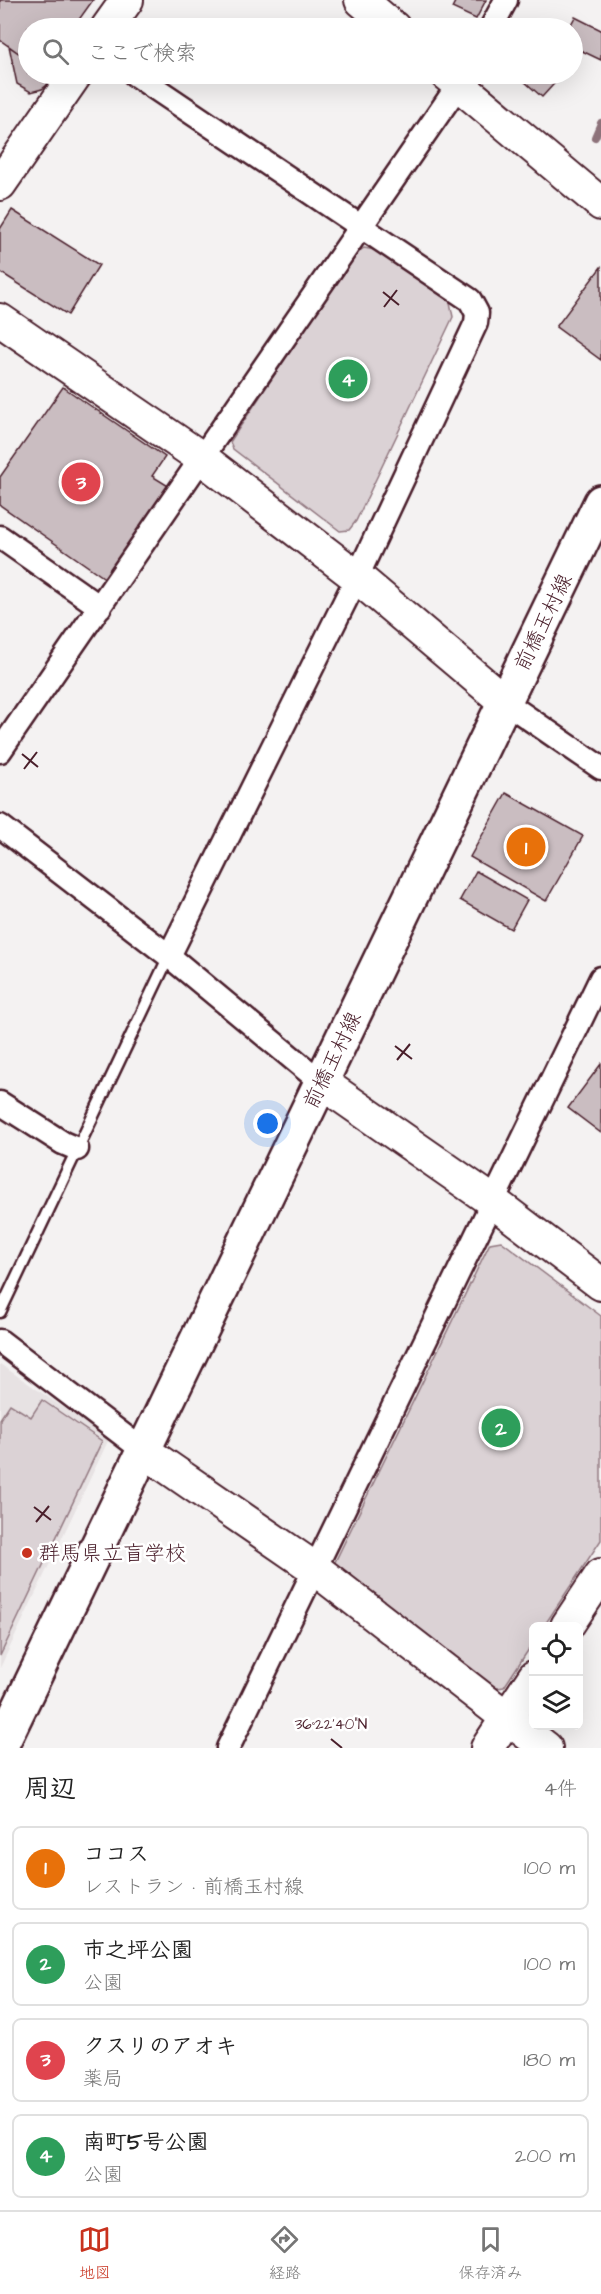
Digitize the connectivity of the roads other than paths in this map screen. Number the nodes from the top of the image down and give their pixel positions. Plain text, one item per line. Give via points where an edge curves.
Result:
1 (127, 0) edge
2 (362, 0) edge
3 (506, 0) edge
4 (114, 18) edge
5 (383, 18) edge
6 (496, 18) edge
7 (69, 84) edge
8 (149, 84) edge
9 (452, 84) edge
10 (465, 84) edge
11 (0, 184) edge
12 (601, 204) edge
13 (359, 226) junction
14 (0, 320) edge
15 (203, 459) junction
16 (601, 501) edge
17 (0, 537) edge
18 (357, 578) junction
19 (100, 607) junction
20 (505, 702) junction
21 (0, 751) edge
22 (601, 768) edge
23 (0, 826) edge
24 (170, 956) junction
25 (601, 978) edge
26 (321, 1082) junction
27 (0, 1102) edge
28 (77, 1149) junction
29 (492, 1201) junction
30 (601, 1284) edge
31 (0, 1312) edge
32 (0, 1341) edge
33 (144, 1451) junction
34 (314, 1568) junction
35 (601, 1575) edge
36 (570, 1622) edge
37 (529, 1684) edge
38 (506, 1718) junction
39 (0, 1748) edge
40 (228, 1748) edge
41 (487, 1748) edge
42 (546, 1748) edge

1 - 4 street
2 - 5 street
3 - 6 street
7 - 11 street
8 - 13 street
9 - 13 street
10 - 12 street
13 - 15 street
13 - 18 street via 470,300 477,313 476,323
14 - 15 street
15 - 18 street
15 - 19 street
16 - 20 main road, 前橋玉村線
17 - 19 street
18 - 20 street
18 - 24 street
19 - 21 street
20 - 22 street
20 - 26 main road, 前橋玉村線
23 - 24 street
24 - 26 street
24 - 28 lane
25 - 29 street
26 - 29 street
26 - 33 main road, 前橋玉村線
27 - 28 street
28 - 31 lane
29 - 30 street
29 - 34 street
32 - 33 street
33 - 34 street
33 - 39 main road, 前橋玉村線
34 - 38 street
34 - 40 street
35 - 36 street
37 - 38 street
38 - 41 street
38 - 42 street

